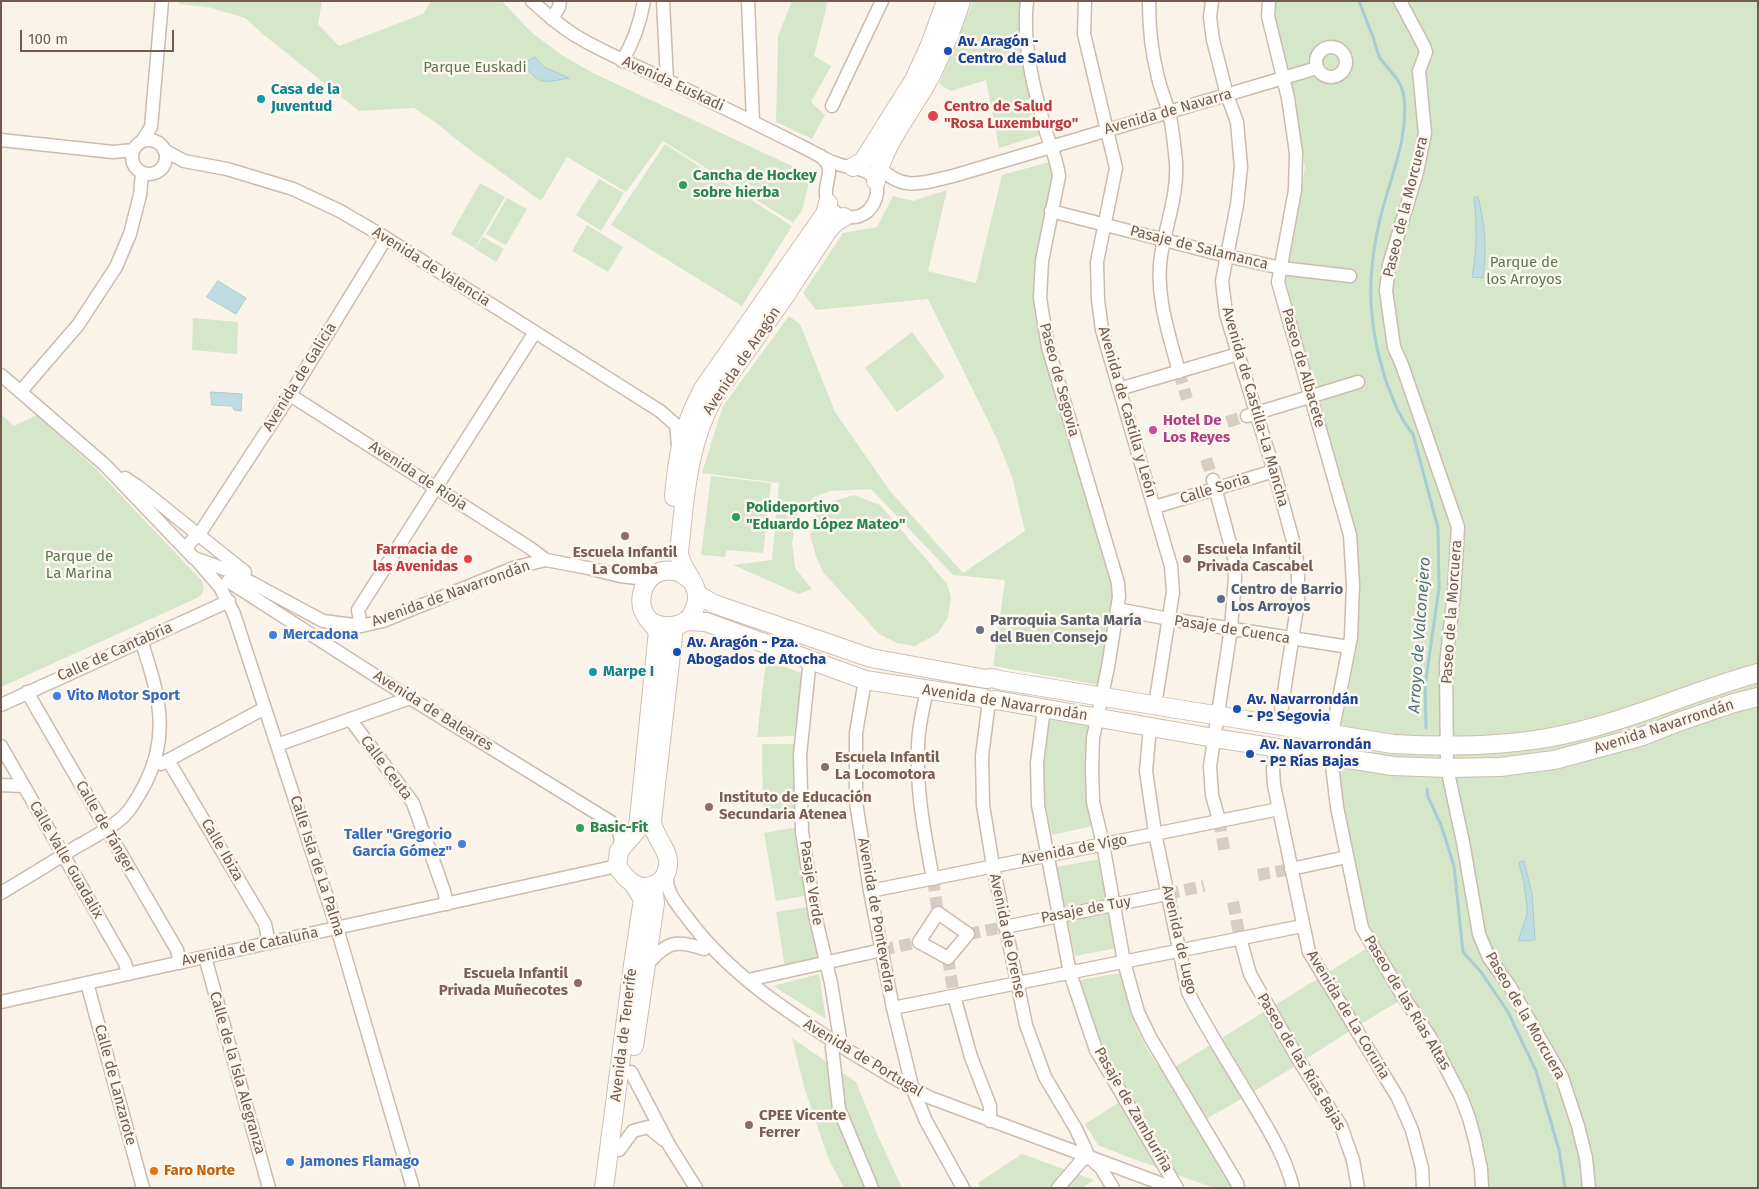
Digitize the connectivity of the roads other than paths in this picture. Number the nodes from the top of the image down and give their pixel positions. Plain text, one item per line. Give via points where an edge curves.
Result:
1 (162, 1) edge
2 (532, 1) edge
3 (560, 1) edge
4 (644, 1) edge
5 (663, 1) edge
6 (748, 1) edge
7 (882, 1) edge
8 (946, 1) edge
9 (961, 1) edge
10 (1027, 1) edge
11 (1085, 1) edge
12 (1149, 1) edge
13 (1212, 1) edge
14 (1268, 1) edge
15 (1400, 1) edge
16 (552, 19) junction
17 (641, 19) junction
18 (664, 21) junction
19 (622, 61) junction
20 (1317, 68) dead end
21 (1282, 78) junction
22 (667, 80) junction
23 (1227, 95) junction
24 (832, 106) dead end
25 (1169, 111) junction
26 (753, 122) junction
27 (151, 127) junction
28 (1106, 130) junction
29 (1, 140) edge
30 (138, 145) junction
31 (161, 146) junction
32 (1052, 146) junction
33 (113, 152) junction
34 (821, 156) junction
35 (184, 161) junction
36 (850, 167) junction
37 (147, 169) junction
38 (828, 182) junction
39 (877, 182) junction
40 (903, 183) junction
41 (828, 203) junction
42 (1051, 210) junction
43 (844, 217) junction
44 (1104, 224) junction
45 (386, 238) junction
46 (1165, 241) junction
47 (1227, 256) junction
48 (1281, 268) junction
49 (1350, 276) dead end
50 (535, 332) junction
51 (1238, 354) junction
52 (1179, 372) junction
53 (1, 375) edge
54 (1358, 382) dead end
55 (1119, 389) junction
56 (20, 391) junction
57 (290, 395) junction
58 (1310, 396) junction
59 (693, 408) junction
60 (660, 411) junction
61 (1251, 414) junction
62 (679, 450) junction
63 (105, 465) junction
64 (1274, 471) junction
65 (1214, 485) junction
66 (436, 487) junction
67 (1155, 507) junction
68 (211, 516) junction
69 (198, 536) junction
70 (211, 546) junction
71 (194, 556) junction
72 (546, 560) junction
73 (657, 574) junction
74 (620, 576) junction
75 (228, 581) dead end
76 (694, 587) junction
77 (229, 601) junction
78 (285, 602) junction
79 (1117, 609) junction
80 (644, 610) junction
81 (1169, 620) junction
82 (680, 624) junction
83 (361, 626) junction
84 (1231, 628) junction
85 (141, 640) junction
86 (1292, 640) junction
87 (1349, 647) junction
88 (869, 657) junction
89 (810, 659) junction
90 (1758, 673) edge
91 (865, 679) junction
92 (992, 679) junction
93 (927, 690) junction
94 (27, 692) junction
95 (1101, 696) junction
96 (1758, 697) edge
97 (410, 698) junction
98 (989, 700) junction
99 (1, 705) edge
100 (1155, 706) junction
101 (265, 708) junction
102 (1044, 708) junction
103 (1217, 715) junction
104 (1096, 717) junction
105 (350, 720) junction
106 (1279, 725) junction
107 (1151, 727) junction
108 (1332, 734) junction
109 (1214, 738) junction
110 (277, 745) junction
111 (1, 746) edge
112 (1448, 747) junction
113 (1275, 749) junction
114 (1331, 757) junction
115 (168, 760) junction
116 (152, 768) junction
117 (1447, 768) junction
118 (1, 785) edge
119 (23, 786) junction
120 (1279, 808) junction
121 (1219, 820) junction
122 (106, 829) junction
123 (1155, 833) junction
124 (658, 840) junction
125 (1103, 844) junction
126 (622, 852) junction
127 (63, 855) junction
128 (1048, 855) junction
129 (1347, 857) junction
130 (993, 866) junction
131 (1291, 869) junction
132 (933, 878) junction
133 (659, 880) junction
134 (634, 885) junction
135 (870, 892) junction
136 (1, 893) edge
137 (1168, 894) junction
138 (447, 904) junction
139 (1114, 905) junction
140 (1059, 916) junction
141 (1302, 926) junction
142 (1005, 927) junction
143 (337, 928) junction
144 (1240, 938) junction
145 (269, 943) junction
146 (704, 949) junction
147 (882, 950) junction
148 (1179, 950) junction
149 (205, 957) junction
150 (1124, 962) junction
151 (180, 963) junction
152 (826, 963) junction
153 (645, 968) junction
154 (1070, 972) junction
155 (128, 974) junction
156 (748, 980) junction
157 (87, 983) junction
158 (1017, 983) junction
159 (954, 996) junction
160 (1, 1002) edge
161 (893, 1008) junction
162 (837, 1046) junction
163 (631, 1072) junction
164 (915, 1094) junction
165 (990, 1121) junction
166 (670, 1145) junction
167 (619, 1150) junction
168 (1085, 1159) junction
169 (1101, 1168) junction
170 (1590, 1186) edge
171 (144, 1188) edge
172 (269, 1188) edge
173 (413, 1188) edge
174 (604, 1188) edge
175 (615, 1188) edge
176 (696, 1188) edge
177 (872, 1188) edge
178 (964, 1188) edge
179 (1058, 1188) edge
180 (1113, 1188) edge
181 (1153, 1188) edge
182 (1173, 1188) edge
183 (1177, 1188) edge
184 (1238, 1188) edge
185 (1293, 1188) edge
186 (1358, 1188) edge
187 (1423, 1188) edge
188 (1482, 1188) edge

1 - 27 street
2 - 16 street, Avenida Euskadi
3 - 16 street
4 - 17 street
5 - 18 street
6 - 26 street
7 - 24 street
8 - 36 main road via 914,80 863,161
9 - 39 main road via 926,84 891,141
10 - 32 street, Paseo de Segovia via 1027,41 1036,95
11 - 28 street, Avenida de Castilla y León via 1084,34
12 - 25 street via 1150,36 1157,74
13 - 23 street, Avenida de Castilla-La Mancha via 1213,40
14 - 21 street, Paseo de Albacete via 1268,16
15 - 112 street, Paseo de la Morcuera via 1426,52 1419,71 1426,133 1389,265 1386,291 1394,347 1458,527 1446,664
16 - 19 street, Avenida Euskadi
17 - 18 street
17 - 19 street
18 - 22 street
19 - 22 street, Avenida Euskadi
20 - 21 street, Avenida de Navarra
21 - 23 street, Avenida de Navarra
21 - 48 street, Paseo de Albacete via 1296,153 1295,190
22 - 26 street, Avenida Euskadi
23 - 25 street, Avenida de Navarra
23 - 47 street, Avenida de Castilla-La Mancha via 1236,122 1241,167
25 - 28 street, Avenida de Navarra
25 - 46 street via 1176,173
26 - 34 street, Avenida Euskadi
27 - 30 street
27 - 31 street
28 - 32 street, Avenida de Navarra
28 - 44 street, Avenida de Castilla y León via 1116,168
29 - 33 street
30 - 31 street via 152,140
30 - 33 street
30 - 37 street
31 - 35 street, Avenida de Valencia
31 - 37 street via 165,161
32 - 40 street, Avenida de Navarra via 916,185
32 - 42 street, Paseo de Segovia via 1059,176
33 - 37 street
34 - 36 street, Avenida Euskadi
34 - 38 street via 829,170
35 - 37 street, Avenida de Valencia
35 - 45 street, Avenida de Valencia via 227,169 293,189 340,210
36 - 38 street via 833,175
36 - 39 street via 871,174
37 - 56 street via 130,234 116,267 78,325
38 - 41 street
39 - 40 street via 883,190
39 - 40 street via 886,174
39 - 43 street via 865,214
41 - 43 street via 832,210
41 - 59 main road, Avenida de Aragón via 825,214
42 - 44 street, Pasaje de Salamanca
42 - 79 street, Paseo de Segovia via 1042,261 1040,298 1046,337 1118,583
43 - 76 main road, Avenida de Aragón via 828,230 715,396 697,432 678,552
44 - 46 street, Pasaje de Salamanca
44 - 55 street, Avenida de Castilla y León via 1097,262 1098,300 1102,330
45 - 50 street, Avenida de Valencia
45 - 57 street, Avenida de Galicia
46 - 47 street, Pasaje de Salamanca
46 - 52 street via 1161,255 1162,305
47 - 48 street, Pasaje de Salamanca
47 - 51 street, Avenida de Castilla-La Mancha via 1222,280 1226,314
48 - 49 street, Pasaje de Salamanca
48 - 58 street, Paseo de Albacete via 1278,282
50 - 60 street, Avenida de Valencia
50 - 66 street
51 - 52 street
51 - 61 street, Avenida de Castilla-La Mancha
52 - 55 street
53 - 56 street, Avenida de Navarrondán
54 - 58 street
55 - 67 street, Avenida de Castilla y León
56 - 63 street, Avenida de Navarrondán
57 - 66 street, Avenida de Rioja
57 - 68 street, Avenida de Galicia
58 - 61 street
58 - 87 street, Paseo de Albacete via 1350,535 1353,585
59 - 60 street via 679,415
59 - 62 main road, Avenida de Aragón
60 - 62 street via 676,425
61 - 64 street, Avenida de Castilla-La Mancha
62 - 73 main road, Avenida de Aragón
63 - 69 street, Avenida de Navarrondán via 140,488
63 - 71 street, Avenida de Navarrondán
64 - 65 street, Calle Soria
64 - 86 street, Avenida de Castilla-La Mancha via 1296,552 1298,601
65 - 67 street, Calle Soria
65 - 84 street via 1234,558
66 - 72 street, Avenida de Rioja
66 - 83 street via 358,610
67 - 81 street, Avenida de Castilla y León via 1171,566 1173,592
68 - 69 street, Avenida de Galicia
68 - 70 street, Avenida de Galicia via 207,530
69 - 70 street, Avenida de Navarrondán
69 - 71 street via 188,544
70 - 71 street via 207,557
70 - 78 street, Avenida de Navarrondán
71 - 77 street, Calle Isla de La Palma
71 - 78 street, Avenida de Navarrondán via 230,571
72 - 74 street, Avenida de Navarrondán
72 - 83 street, Avenida de Navarrondán via 516,567 383,621
73 - 74 street, Avenida de Navarrondán via 638,578
73 - 76 main road via 679,572
73 - 80 main road via 642,589
74 - 80 street via 636,588
75 - 97 street, Avenida de Baleares
76 - 82 main road via 696,609
76 - 88 main road, Avenida de Navarrondán via 714,604
77 - 85 street, Calle de Cantabria
77 - 101 street, Calle Isla de La Palma
78 - 83 street, Avenida de Navarrondán via 323,622
79 - 81 street, Pasaje de Cuenca
79 - 95 street, Paseo de Segovia
80 - 82 main road via 659,626
80 - 126 main road via 658,631 639,819 637,830
81 - 84 street, Pasaje de Cuenca
81 - 100 street, Avenida de Castilla y León
82 - 89 main road, Avenida de Navarrondán via 706,622
82 - 124 main road via 652,820
84 - 86 street, Pasaje de Cuenca
84 - 103 street
85 - 94 street, Calle de Cantabria
85 - 116 street via 151,668 161,722 159,746
86 - 87 street, Pasaje de Cuenca
86 - 106 street, Avenida de Castilla-La Mancha
87 - 108 street, Paseo de Albacete
88 - 91 main road via 860,665
88 - 92 main road, Avenida de Navarrondán
89 - 91 main road, Avenida de Navarrondán
89 - 152 street, Pasaje Verde via 800,755 802,832 814,915
90 - 112 main road, Avenida Navarrondán via 1635,715 1552,737
91 - 93 main road, Avenida de Navarrondán
91 - 135 street, Avenida de Pontevedra via 856,733 856,802
92 - 95 main road, Avenida de Navarrondán
92 - 98 main road via 982,688
93 - 98 main road, Avenida de Navarrondán
93 - 132 street via 918,748 922,820
94 - 99 street, Calle de Cantabria
94 - 122 street, Calle de Tánger
95 - 100 main road, Avenida de Navarrondán
95 - 104 street, Paseo de Segovia
96 - 117 main road, Avenida Navarrondán via 1643,736 1554,760
97 - 105 street
97 - 126 street, Avenida de Baleares via 611,822 619,830
98 - 102 main road, Avenida de Navarrondán
98 - 130 street, Avenida de Orense via 982,786
100 - 103 main road, Avenida de Navarrondán
100 - 107 main road via 1146,714
101 - 110 street, Calle Isla de La Palma
101 - 115 street
102 - 104 main road, Avenida de Navarrondán
102 - 128 street, Pasaje de Zamburiña via 1037,791
103 - 106 main road, Avenida de Navarrondán
103 - 109 street
104 - 107 main road, Avenida de Navarrondán
104 - 125 street, Paseo de Segovia via 1092,754 1093,794
105 - 110 street
105 - 138 street, Calle Ceuta via 413,803
106 - 108 main road, Avenida de Navarrondán
106 - 113 main road via 1270,736
107 - 109 main road, Avenida de Navarrondán
107 - 123 street, Avenida de Lugo via 1146,771
108 - 112 main road, Avenida Navarrondán via 1393,744
109 - 113 main road, Avenida de Navarrondán
109 - 121 street via 1210,766 1212,795
110 - 143 street, Calle Isla de La Palma
111 - 119 street, Calle Valle Guadalix
112 - 117 street, Paseo de la Morcuera
113 - 114 main road, Avenida de Navarrondán
113 - 120 street, Avenida de La Coruña via 1274,784
114 - 117 main road, Avenida Navarrondán via 1392,766
114 - 129 street, Paseo de las Rías Altas
115 - 116 street
115 - 145 street, Calle Ibiza via 265,924
116 - 122 street via 125,815
117 - 170 street, Paseo de la Morcuera via 1479,934 1489,958 1509,985 1562,1076 1578,1126
118 - 119 street
119 - 127 street, Calle Valle Guadalix
120 - 121 street, Avenida de Vigo
120 - 131 street, Avenida de La Coruña
121 - 123 street, Avenida de Vigo
122 - 127 street
122 - 151 street, Calle de Tánger via 177,950
123 - 125 street, Avenida de Vigo
123 - 137 street, Avenida de Lugo
124 - 126 main road via 644,835
124 - 133 main road via 668,854
125 - 128 street, Avenida de Vigo
125 - 139 street, Paseo de Segovia
126 - 134 main road via 625,878
126 - 138 street, Avenida de Cataluña
127 - 136 street
127 - 155 street, Calle Valle Guadalix via 125,963
128 - 130 street, Avenida de Vigo
128 - 140 street, Pasaje de Zamburiña
129 - 131 street
129 - 188 street, Paseo de las Rías Altas via 1362,928 1430,1037 1461,1097 1475,1140
130 - 132 street, Avenida de Vigo
130 - 142 street, Avenida de Orense
131 - 141 street, Avenida de La Coruña
132 - 135 street, Avenida de Vigo
133 - 134 main road via 645,888
133 - 146 street, Avenida de Portugal via 668,903
133 - 153 main road, Avenida de Tenerife
133 - 156 street, Avenida de Portugal via 668,887 693,926 715,951
134 - 174 main road, Avenida de Tenerife via 643,900
135 - 147 street, Avenida de Pontevedra
137 - 139 street, Pasaje de Tuy
137 - 148 street, Avenida de Lugo
138 - 143 street, Avenida de Cataluña
139 - 140 street, Pasaje de Tuy
139 - 150 street, Paseo de Segovia
140 - 142 street, Pasaje de Tuy
140 - 154 street, Pasaje de Zamburiña
141 - 144 street
141 - 187 street, Avenida de La Coruña via 1309,952 1398,1098 1412,1130 1422,1168
142 - 158 street, Avenida de Orense
143 - 145 street, Avenida de Cataluña
143 - 173 street, Calle Isla de La Palma
144 - 148 street
144 - 186 street, Paseo de las Rías Bajas via 1250,974 1341,1126 1353,1160
145 - 149 street, Avenida de Cataluña
146 - 153 street, Avenida de Portugal via 680,942 670,944 658,952
146 - 162 street, Avenida de Portugal via 755,995 790,1020
147 - 152 street
147 - 161 street, Avenida de Pontevedra
148 - 150 street
148 - 185 street, Avenida de Lugo via 1188,992 1264,1121 1289,1170
149 - 151 street, Avenida de Cataluña
149 - 172 street, Calle de la Isla Alegranza
150 - 154 street
150 - 184 street, Paseo de Segovia via 1134,1001 1150,1037
151 - 155 street, Avenida de Cataluña
152 - 156 street
152 - 162 street, Pasaje Verde
153 - 163 main road, Avenida de Tenerife
154 - 158 street
154 - 183 street, Pasaje de Zamburiña via 1096,1050
155 - 157 street, Avenida de Cataluña
156 - 162 street, Avenida de Portugal
157 - 160 street, Avenida de Cataluña
157 - 171 street, Calle de Lanzarote
158 - 159 street
158 - 168 street, Avenida de Orense via 1026,1025 1046,1077 1076,1130
159 - 161 street
159 - 165 street via 970,1057 990,1106
161 - 164 street, Avenida de Pontevedra
162 - 164 street, Avenida de Portugal
162 - 177 street, Pasaje Verde via 839,1109
163 - 166 street
163 - 167 main road, Avenida de Tenerife
164 - 165 street, Avenida de Portugal
164 - 168 street, Avenida de Portugal
164 - 178 street, Avenida de Pontevedra via 926,1121
165 - 168 street, Avenida de Portugal
166 - 167 street via 648,1127 633,1131
166 - 176 street
167 - 175 main road, Avenida de Tenerife
168 - 169 street
168 - 179 street
168 - 182 street, Avenida de Portugal
169 - 180 street
169 - 181 street

